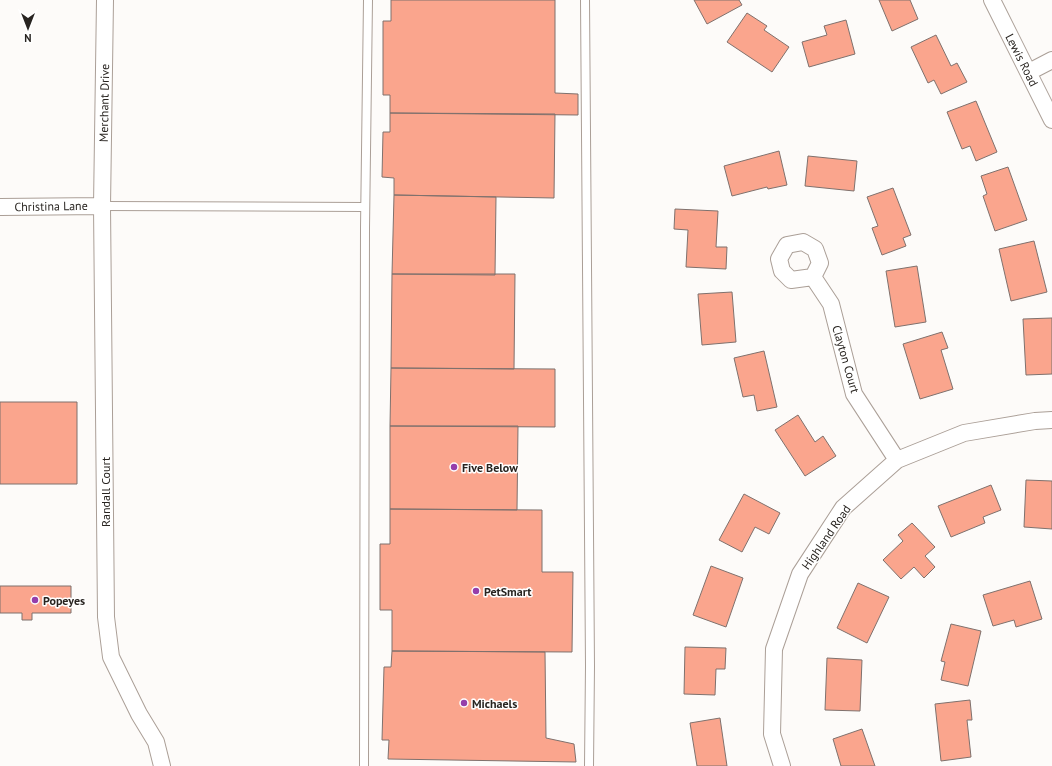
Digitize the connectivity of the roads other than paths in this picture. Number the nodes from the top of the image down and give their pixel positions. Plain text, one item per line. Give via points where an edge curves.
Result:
1 (105, 0) edge
2 (368, 0) edge
3 (585, 0) edge
4 (992, 0) edge
5 (1052, 60) edge
6 (1029, 72) junction
7 (1052, 120) edge
8 (102, 206) junction
9 (0, 207) edge
10 (365, 207) junction
11 (813, 277) dead end
12 (1052, 420) edge
13 (897, 460) junction
14 (162, 766) edge
15 (364, 766) edge
16 (589, 766) edge
17 (782, 766) edge

1 - 8 street, Merchant Drive
2 - 10 lane
3 - 16 lane
4 - 6 street, Lewis Road
5 - 6 street
6 - 7 street, Lewis Road
8 - 9 street, Christina Lane
8 - 10 lane
8 - 14 street, Randall Court via 106,617 111,657 156,742
10 - 15 lane
11 - 13 street, Clayton Court via 831,304 854,394
12 - 13 street, Highland Road via 1036,420 964,433
13 - 17 street, Highland Road via 843,508 800,574 774,649 772,734

